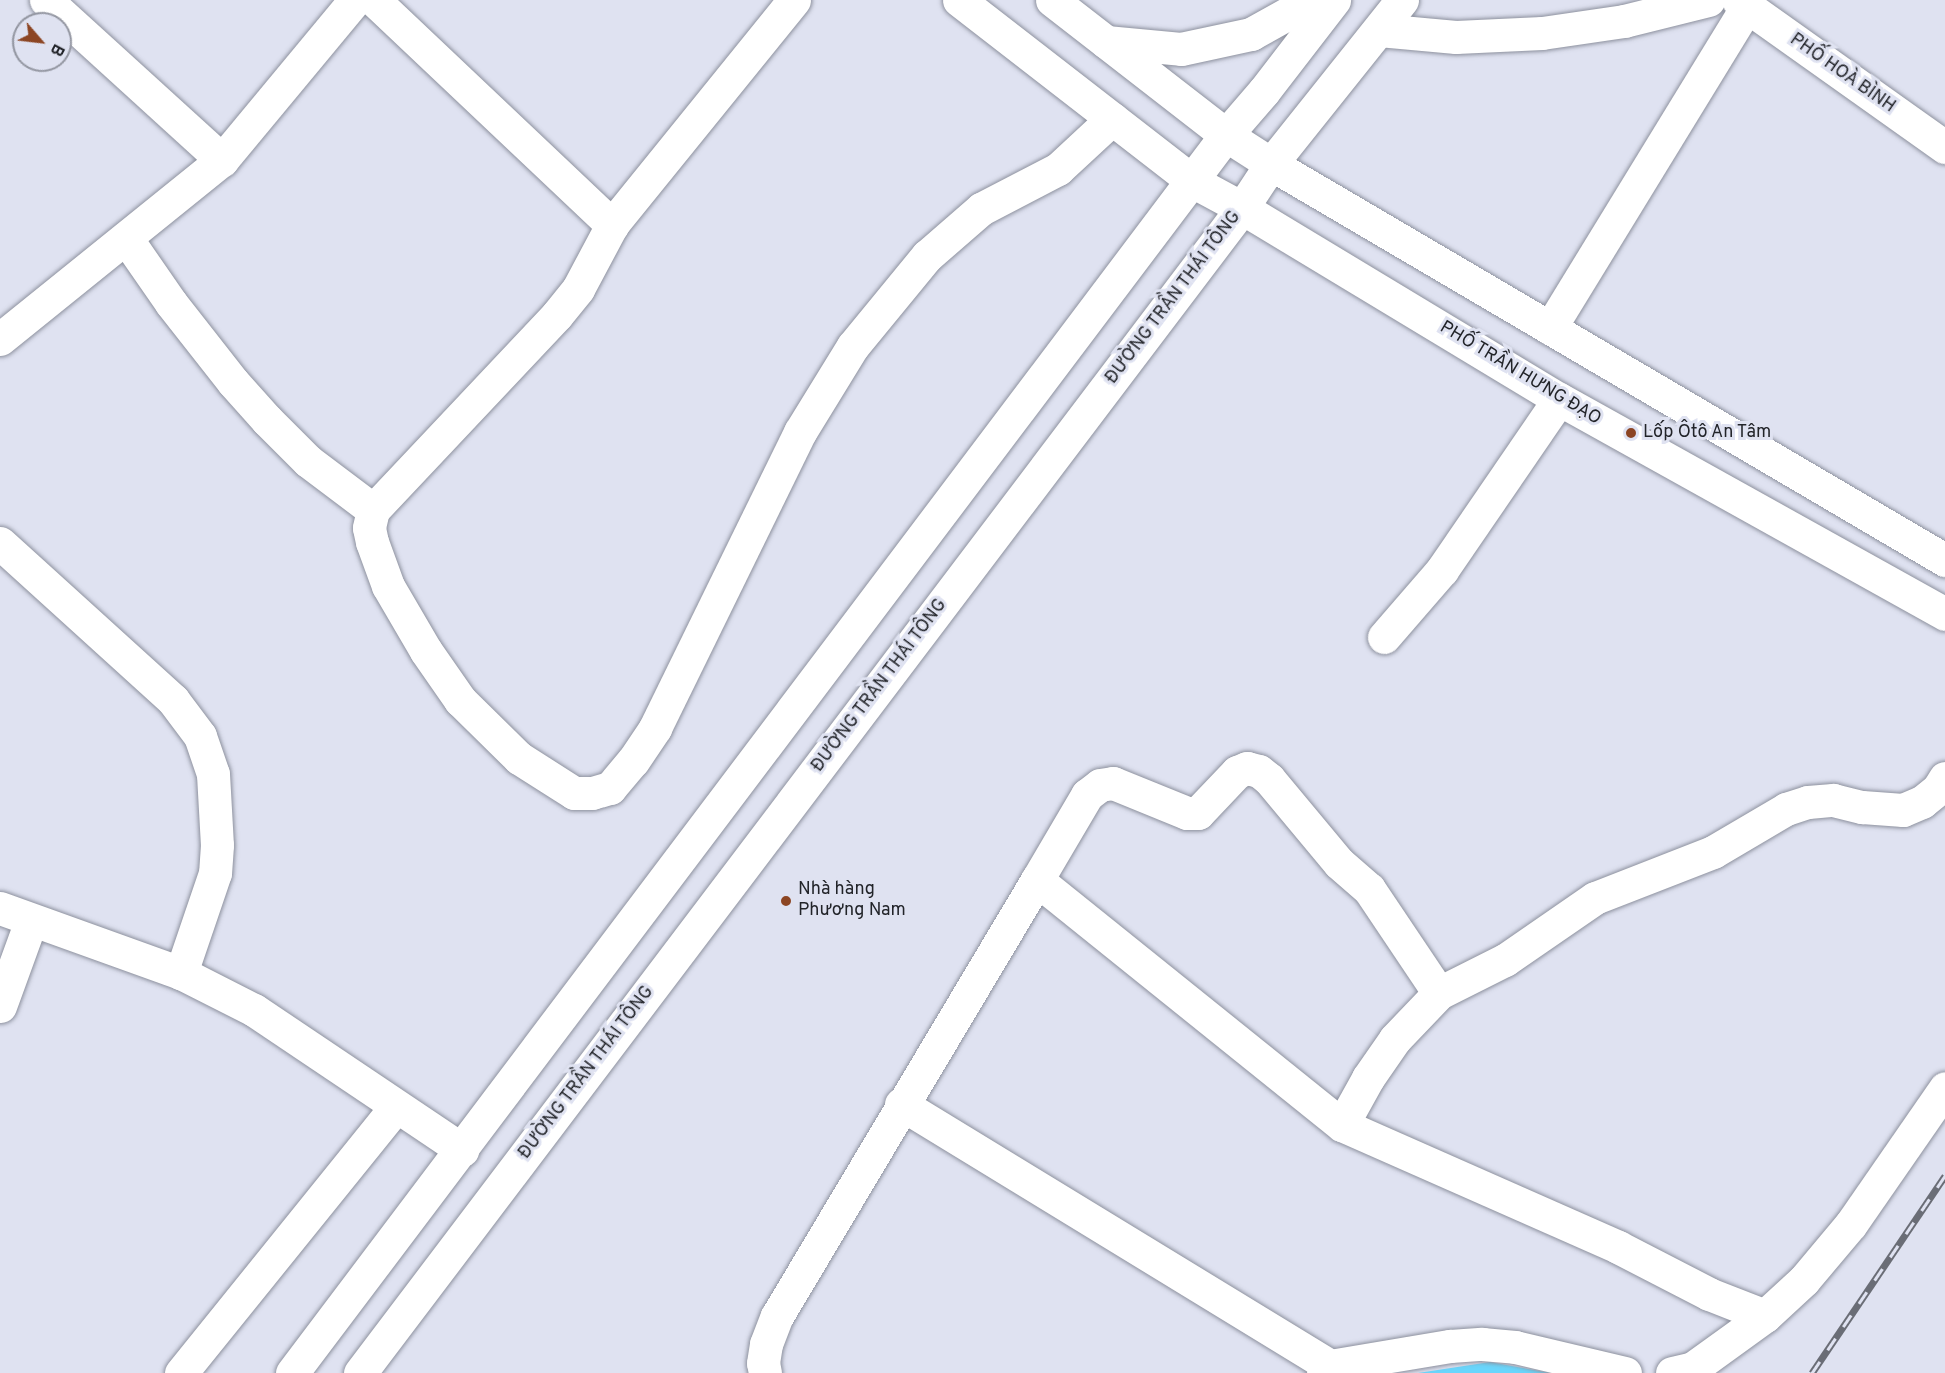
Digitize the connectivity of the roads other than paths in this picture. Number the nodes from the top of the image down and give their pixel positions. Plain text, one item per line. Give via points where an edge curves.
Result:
1 (46, 0) edge
2 (355, 0) edge
3 (374, 0) edge
4 (794, 0) edge
5 (959, 0) edge
6 (1052, 0) edge
7 (1312, 0) edge
8 (1334, 0) edge
9 (1402, 0) edge
10 (1708, 0) edge
11 (1743, 3) edge
12 (1378, 30) junction
13 (1106, 42) junction
14 (1112, 119) junction
15 (1226, 135) junction
16 (1945, 147) edge
17 (222, 160) junction
18 (1271, 164) junction
19 (1192, 182) junction
20 (1242, 208) junction
21 (612, 225) junction
22 (126, 238) junction
23 (5, 328) edge
24 (1550, 328) junction
25 (1559, 399) junction
26 (373, 510) junction
27 (0, 543) edge
28 (1945, 560) edge
29 (1945, 614) edge
30 (1384, 637) dead end
31 (1945, 778) edge
32 (1036, 880) junction
33 (0, 908) edge
34 (31, 921) junction
35 (181, 973) junction
36 (1438, 993) junction
37 (0, 1005) edge
38 (1945, 1088) edge
39 (901, 1104) junction
40 (396, 1107) junction
41 (1342, 1125) junction
42 (462, 1150) junction
43 (1765, 1316) junction
44 (1327, 1370) edge
45 (182, 1373) edge
46 (291, 1373) edge
47 (360, 1373) edge
48 (765, 1373) edge
49 (1625, 1373) edge
50 (1672, 1373) edge

1 - 17 main road
2 - 17 main road
3 - 21 main road
4 - 21 main road
5 - 14 main road, PHỐ TRẦN HƯNG ĐẠO
6 - 13 main road
7 - 13 main road via 1251,34 1181,49
8 - 15 main road
9 - 12 main road, ĐƯỜNG TRẦN THÁI TÔNG
10 - 12 main road via 1624,21 1542,33 1456,37
11 - 16 main road, PHỐ HOÀ BÌNH
11 - 24 main road
12 - 18 main road, ĐƯỜNG TRẦN THÁI TÔNG
13 - 15 main road
14 - 19 main road, PHỐ TRẦN HƯNG ĐẠO
14 - 26 main road via 1058,169 981,209 927,256 853,346 800,432 655,728 610,788 574,793 519,758 460,700 388,586 369,528
15 - 18 main road
15 - 19 main road
17 - 22 main road
18 - 20 main road, ĐƯỜNG TRẦN THÁI TÔNG
18 - 24 main road
19 - 20 main road, PHỐ TRẦN HƯNG ĐẠO
19 - 42 main road
20 - 25 main road, PHỐ TRẦN HƯNG ĐẠO
20 - 47 main road, ĐƯỜNG TRẦN THÁI TÔNG
21 - 26 main road via 578,289 557,315
22 - 23 main road
22 - 26 main road via 171,303 267,420 308,461
24 - 28 main road
25 - 29 main road, PHỐ TRẦN HƯNG ĐẠO
25 - 30 main road via 1442,570
27 - 35 main road via 173,700 200,736 213,774 216,864
31 - 36 main road via 1922,802 1903,810 1833,800 1786,809 1713,852 1595,898 1505,960
32 - 36 main road via 1087,795 1100,785 1113,783 1186,813 1198,813 1237,772 1247,768 1259,771 1339,863 1369,889
32 - 39 main road
32 - 41 main road
33 - 34 main road
34 - 35 main road
34 - 37 main road
35 - 40 main road via 264,1016
36 - 41 main road via 1395,1039
38 - 43 main road via 1851,1224 1804,1280
39 - 44 main road
39 - 48 main road via 777,1316 766,1344
40 - 42 main road
40 - 45 main road
41 - 43 main road
42 - 46 main road
43 - 50 main road via 1693,1368
44 - 49 main road via 1450,1346 1482,1344 1515,1347

